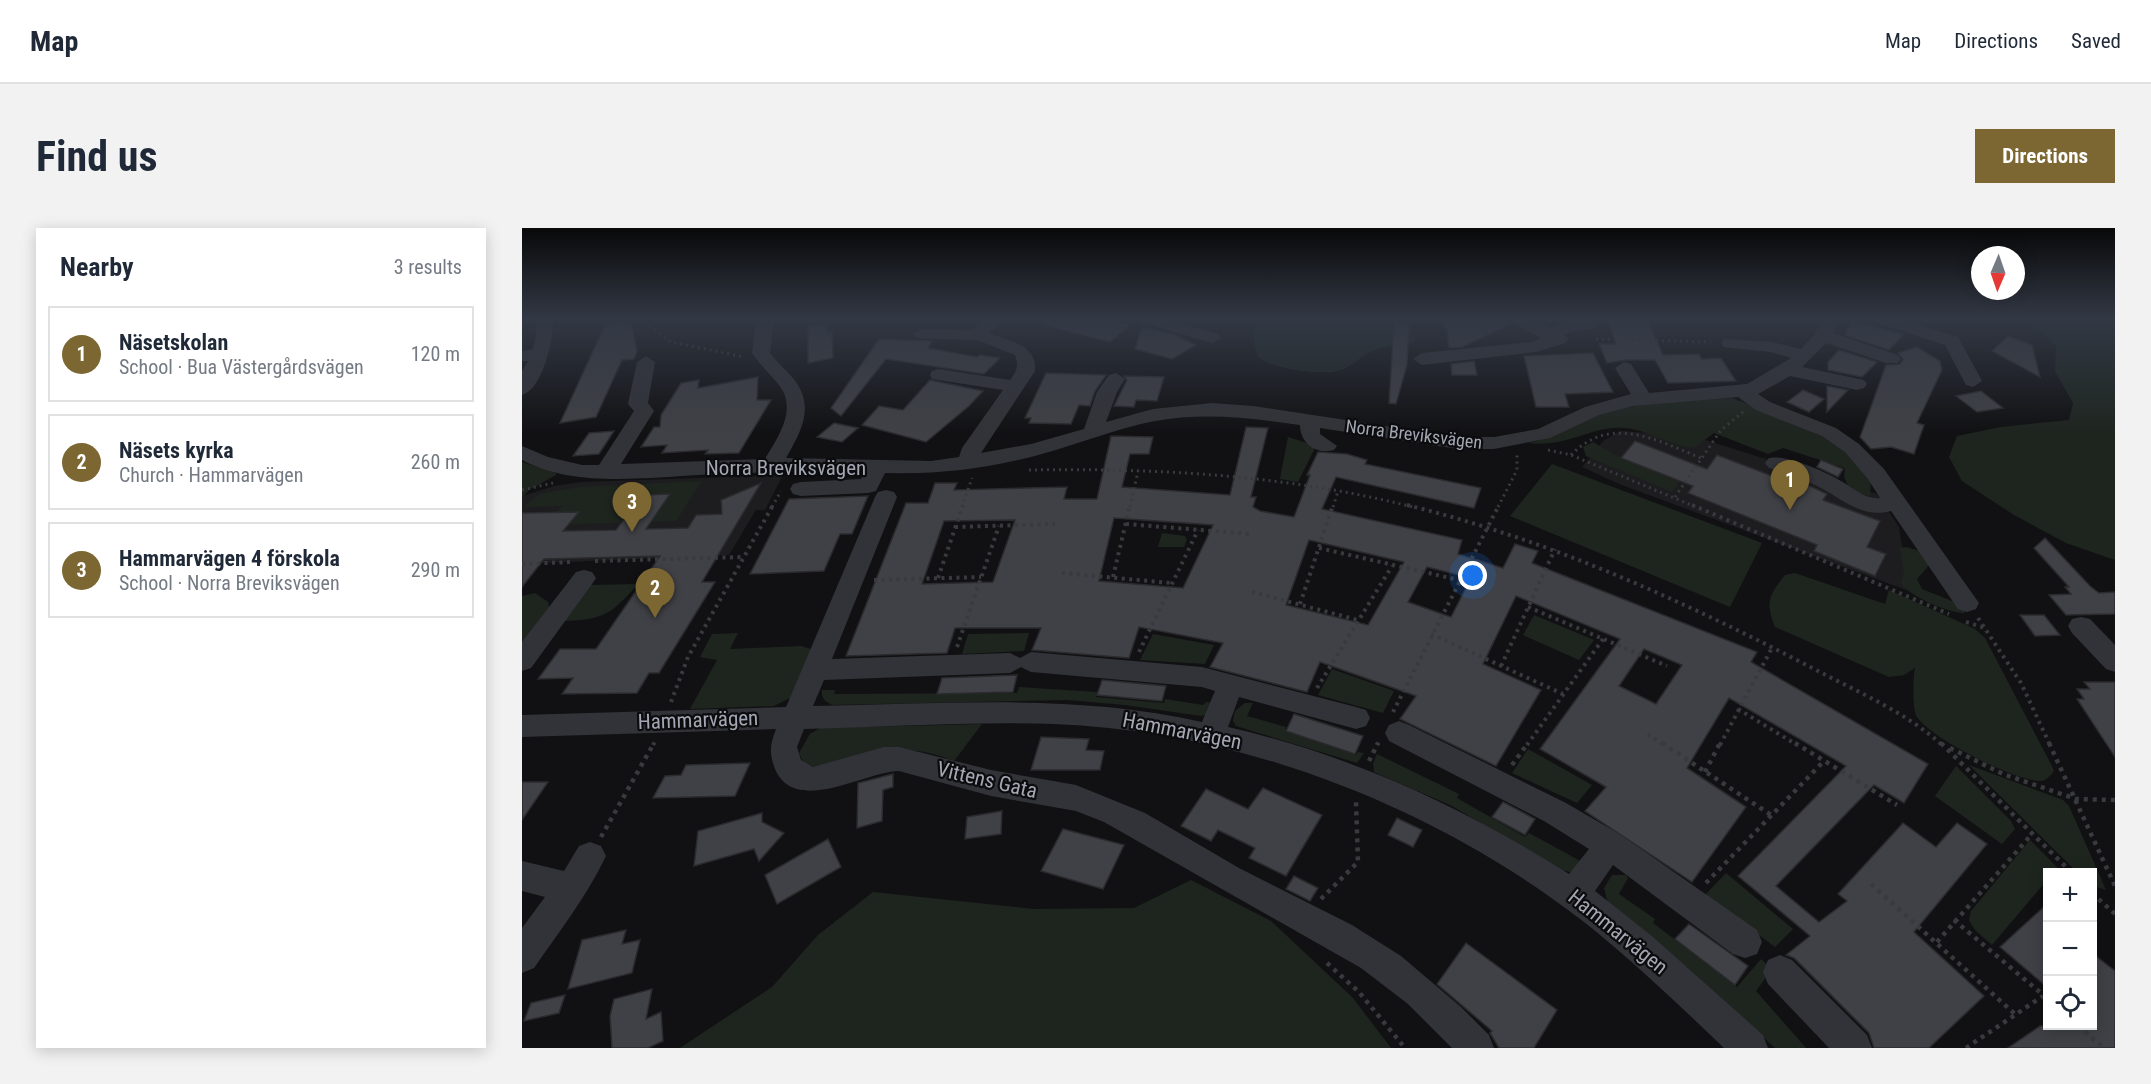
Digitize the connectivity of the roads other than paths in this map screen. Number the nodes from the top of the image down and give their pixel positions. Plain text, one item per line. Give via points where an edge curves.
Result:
1 (539, 357) edge
2 (764, 357) edge
3 (1025, 357) edge
4 (1438, 357) edge
5 (1803, 357) edge
6 (1888, 357) edge
7 (1961, 357) edge
8 (1422, 359) dead end
9 (1892, 359) dead end
10 (646, 362) dead end
11 (1624, 368) dead end
12 (1787, 370) junction
13 (939, 375) dead end
14 (1021, 379) junction
15 (1116, 379) dead end
16 (1973, 381) dead end
17 (1857, 384) dead end
18 (522, 389) edge
19 (1750, 397) junction
20 (1643, 398) junction
21 (1310, 420) junction
22 (1093, 432) junction
23 (1327, 446) dead end
24 (522, 452) edge
25 (967, 463) junction
26 (1776, 463) dead end
27 (772, 465) junction
28 (877, 468) junction
29 (606, 471) junction
30 (801, 489) dead end
31 (1891, 496) junction
32 (886, 497) dead end
33 (582, 567) road end
34 (1962, 613) road end
35 (2081, 626) dead end
36 (522, 661) edge
37 (2115, 662) edge
38 (814, 669) junction
39 (1231, 683) junction
40 (794, 717) junction
41 (1356, 718) dead end
42 (522, 726) edge
43 (1390, 730) road end
44 (1211, 735) junction
45 (1610, 845) junction
46 (590, 856) road end
47 (522, 876) edge
48 (571, 888) junction
49 (1573, 895) junction
50 (1745, 942) dead end
51 (522, 956) edge
52 (1780, 972) dead end
53 (1476, 1048) edge
54 (1750, 1048) edge
55 (1854, 1048) edge

1 - 18 street
2 - 27 street via 792,389 798,408 794,424
3 - 14 street via 1027,362
4 - 8 street
5 - 12 street, Norra Breviksvägen
6 - 9 street
7 - 16 street
10 - 29 street via 638,404 644,411
11 - 20 street
12 - 17 street
12 - 19 street, Norra Breviksvägen
13 - 14 street
14 - 25 street via 972,448
15 - 22 street via 1107,392
19 - 20 street, Norra Breviksvägen
19 - 31 street via 1841,438 1864,459
20 - 21 street, Norra Breviksvägen via 1605,406 1520,448 1458,443
21 - 22 street, Norra Breviksvägen via 1234,410 1192,410 1153,415
21 - 23 street via 1310,437
22 - 25 street, Norra Breviksvägen via 1033,450
24 - 29 street, Norra Breviksvägen via 582,472
25 - 28 street, Norra Breviksvägen via 932,468
26 - 31 street via 1864,503 1884,506 1891,502
27 - 28 street, Norra Breviksvägen
27 - 29 street, Norra Breviksvägen
28 - 30 street via 868,486
31 - 34 street
32 - 38 street, Vittens Gata
33 - 36 street
35 - 37 street
38 - 39 street via 1021,663 1131,669
38 - 40 street, Vittens Gata
39 - 41 street
39 - 44 street
40 - 42 street, Hammarvägen
40 - 44 street, Hammarvägen via 1054,713 1106,716
40 - 53 street, Vittens Gata via 783,747 785,764 797,776 811,780 830,778 869,762 898,759 976,780 1077,798 1170,843 1228,879 1356,945 1444,1011
43 - 45 street via 1500,782
44 - 49 street, Hammarvägen via 1352,775 1390,790 1484,839
45 - 49 street
45 - 50 street
46 - 48 street
47 - 48 street
48 - 51 street
49 - 54 street, Hammarvägen via 1673,976
52 - 55 street

